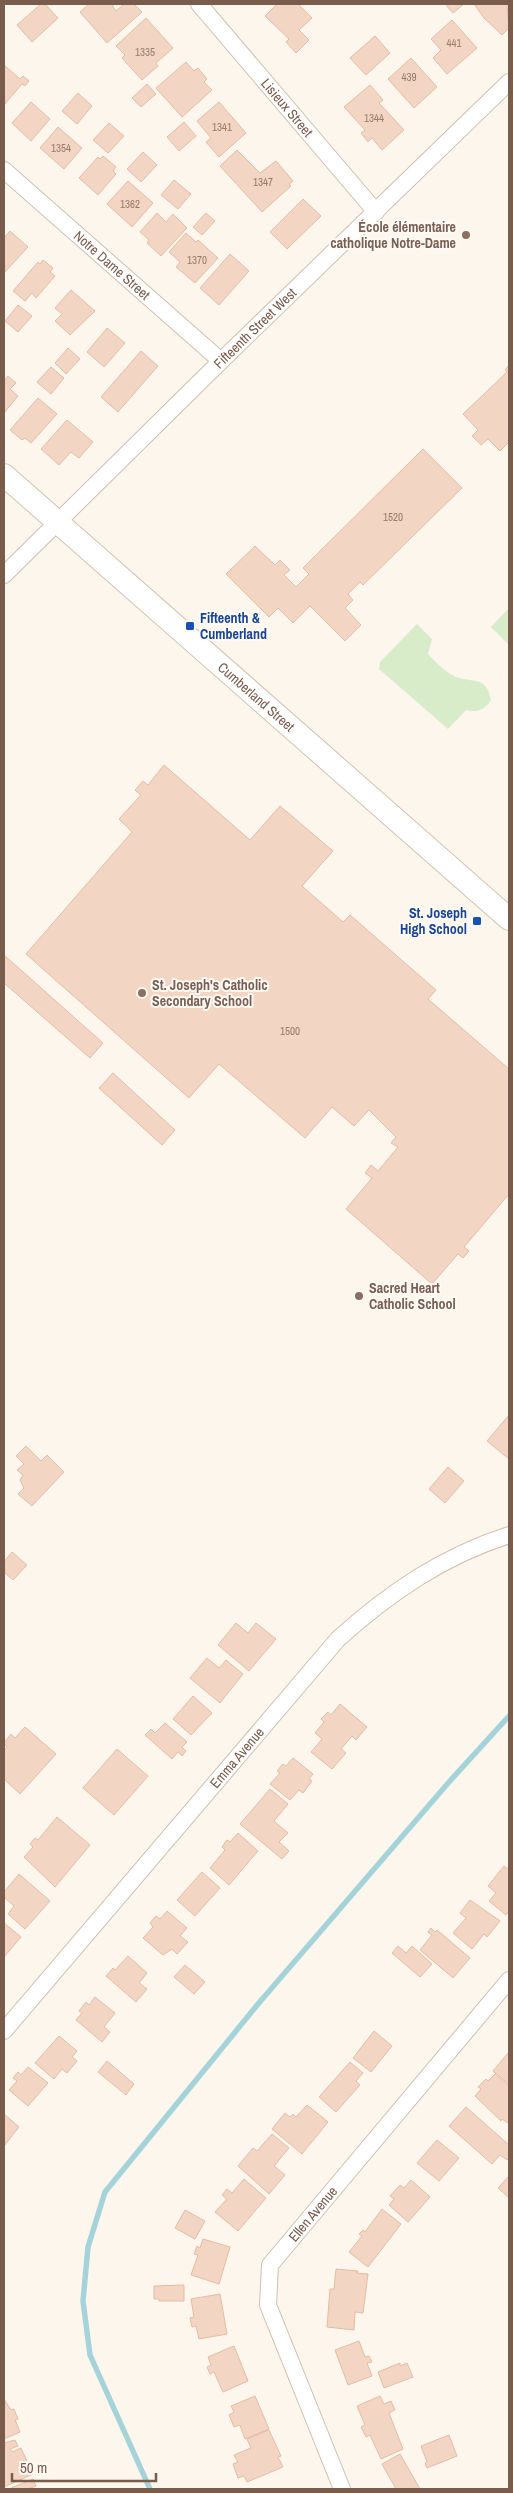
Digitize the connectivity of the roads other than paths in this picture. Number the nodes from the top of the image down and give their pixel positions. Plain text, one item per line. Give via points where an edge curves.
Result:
1 (203, 5) edge
2 (509, 82) edge
3 (4, 170) edge
4 (376, 212) junction
5 (221, 361) junction
6 (4, 475) edge
7 (58, 523) junction
8 (4, 575) edge
9 (509, 919) edge
10 (509, 1534) edge
11 (509, 1980) edge
12 (4, 2031) edge
13 (342, 2489) edge

1 - 4 street, Lisieux Street
2 - 4 street, Fifteenth Street West
3 - 5 street, Notre Dame Street
4 - 5 street, Fifteenth Street West
5 - 7 street, Fifteenth Street West
6 - 7 street, Cumberland Street
7 - 8 street, Fifteenth Street West
7 - 9 street, Cumberland Street
10 - 12 street, Emma Avenue via 430,1570 381,1602 338,1639
11 - 13 street, Ellen Avenue via 270,2265 268,2305

